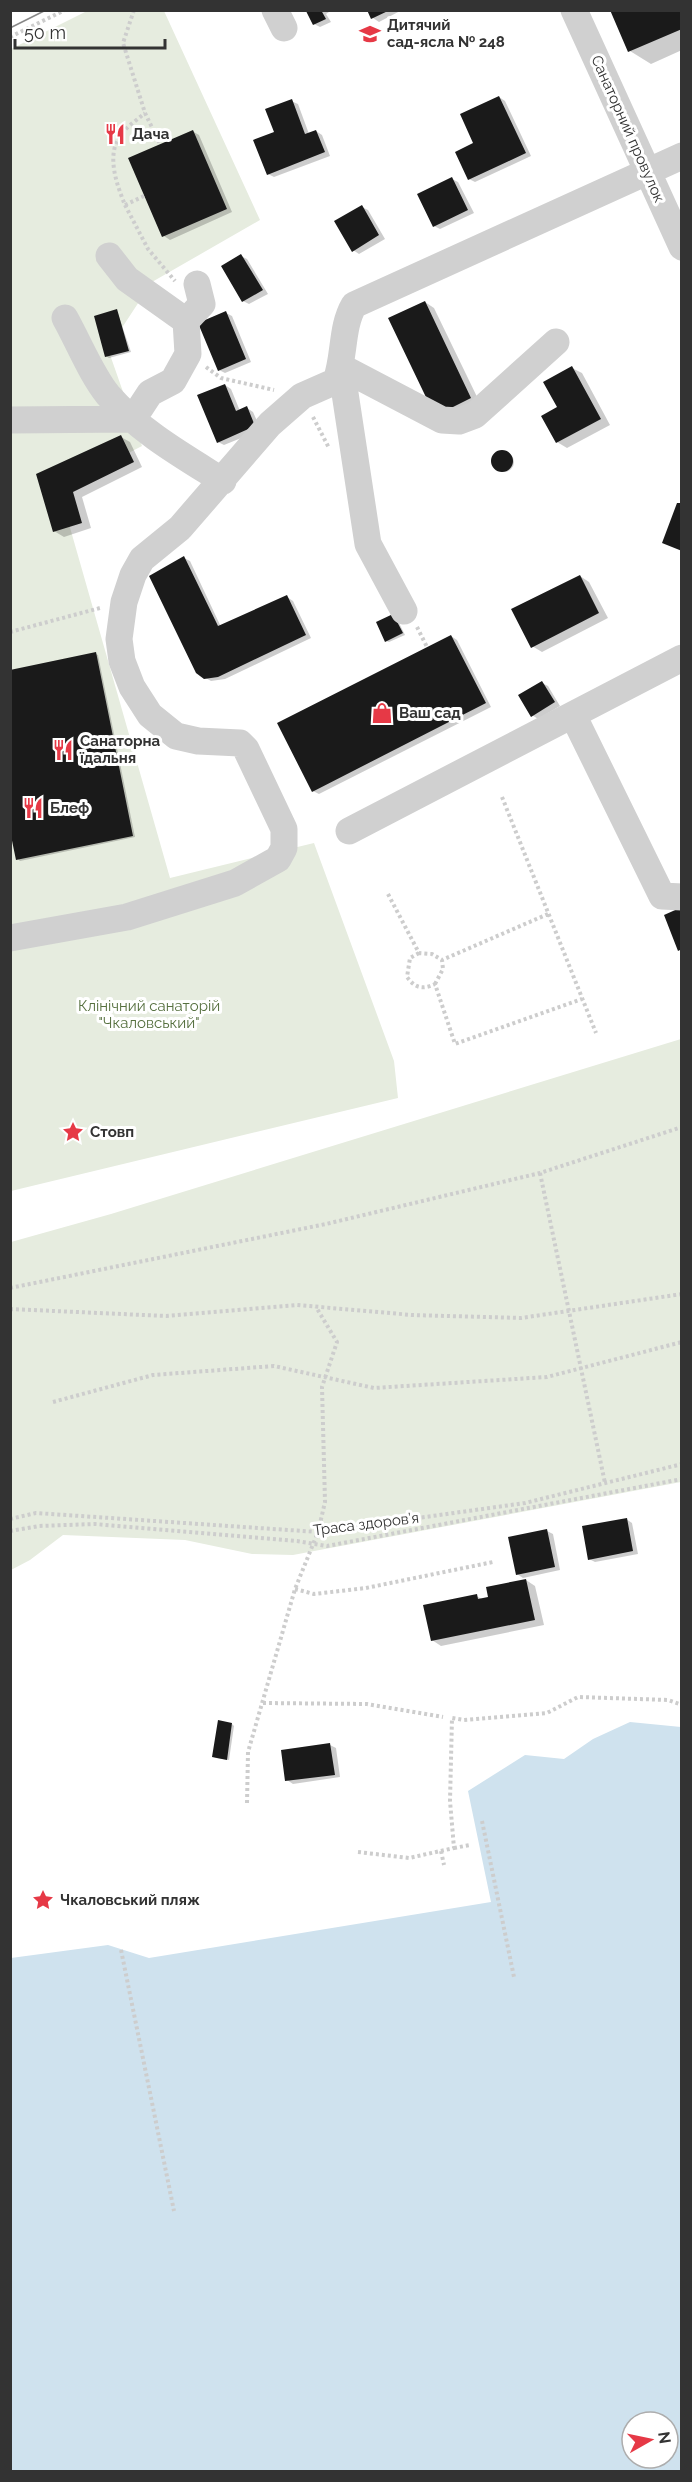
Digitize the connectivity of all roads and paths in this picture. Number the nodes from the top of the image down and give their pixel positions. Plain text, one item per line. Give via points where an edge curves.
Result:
1 (65, 10) edge
2 (134, 10) edge
3 (574, 10) edge
4 (10, 37) edge
5 (145, 113) junction
6 (160, 144) dead end
7 (681, 156) edge
8 (648, 172) junction
9 (144, 196) dead end
10 (125, 205) junction
11 (681, 247) edge
12 (109, 256) dead end
13 (197, 284) dead end
14 (65, 318) dead end
15 (186, 321) junction
16 (556, 342) dead end
17 (188, 354) junction
18 (341, 367) junction
19 (302, 396) junction
20 (133, 419) junction
21 (10, 420) edge
22 (331, 452) dead end
23 (222, 481) junction
24 (124, 602) junction
25 (408, 614) joint
26 (10, 632) edge
27 (427, 647) dead end
28 (681, 658) edge
29 (573, 715) junction
30 (502, 797) dead end
31 (349, 831) dead end
32 (388, 894) dead end
33 (681, 897) edge
34 (548, 914) junction
35 (10, 938) edge
36 (419, 953) junction
37 (442, 960) junction
38 (435, 984) junction
39 (582, 999) junction
40 (597, 1033) dead end
41 (681, 1127) edge
42 (540, 1173) junction
43 (10, 1288) edge
44 (681, 1294) edge
45 (316, 1307) junction
46 (10, 1309) edge
47 (569, 1312) junction
48 (681, 1342) edge
49 (53, 1402) dead end
50 (681, 1464) edge
51 (681, 1479) edge
52 (605, 1484) junction
53 (10, 1519) edge
54 (10, 1531) edge
55 (318, 1532) junction
56 (313, 1544) junction
57 (493, 1562) dead end
58 (295, 1589) junction
59 (263, 1703) junction
60 (681, 1705) edge
61 (443, 1717) dead end
62 (247, 1803) dead end
63 (482, 1821) dead end
64 (470, 1845) dead end
65 (454, 1848) junction
66 (441, 1851) junction
67 (358, 1852) dead end
68 (444, 1865) dead end
69 (121, 1950) dead end
70 (514, 1977) dead end
71 (174, 2211) dead end

1 - 4 path
2 - 5 path via 123,43
3 - 8 street, Санаторний провулок
5 - 6 path
5 - 10 path via 119,136 113,162 116,184
7 - 8 street
8 - 11 street, Санаторний провулок
8 - 18 street via 354,305 346,319
9 - 10 path
10 - 15 path via 148,249 182,288
12 - 15 street via 128,279
13 - 15 street via 202,304
14 - 20 street via 107,394
15 - 17 street
16 - 18 street via 475,415 459,421 442,420
17 - 19 path via 221,378
17 - 20 street via 173,381 150,393
18 - 19 street via 336,381
18 - 25 street via 369,544
19 - 22 path
19 - 23 street via 270,424
20 - 21 street
20 - 23 street
23 - 24 street via 180,528 142,559
24 - 26 path
24 - 35 street via 119,639 122,661 132,687 150,715 176,736 240,743 284,829 284,848 278,859 235,883 127,917
25 - 27 path
28 - 29 street
29 - 31 street
29 - 33 street via 662,896
30 - 34 path
32 - 36 path
34 - 37 path
34 - 39 path
36 - 37 path
36 - 38 path via 410,958 407,977 413,985 425,988
37 - 38 path via 443,969
38 - 39 path via 455,1044
39 - 40 path
41 - 42 path
42 - 43 path via 326,1224
42 - 47 path
44 - 47 path
45 - 46 path via 297,1305 166,1316
45 - 47 path via 521,1318
45 - 55 path via 337,1342 322,1387 324,1502
47 - 52 path
48 - 49 path via 547,1377 374,1388 274,1366 153,1375
50 - 52 path, Траса здоров’я
51 - 56 path via 327,1546
52 - 55 path, Траса здоров’я via 525,1503
53 - 55 path, Траса здоров’я via 36,1513
54 - 56 path via 95,1524
55 - 56 path
56 - 58 path
57 - 58 path via 366,1588 314,1594
58 - 59 path
59 - 61 path via 367,1704
59 - 62 path via 248,1752
60 - 65 path via 668,1700 578,1696 547,1713 452,1718 450,1801
63 - 70 path
64 - 65 path
65 - 66 path
66 - 67 path via 409,1858
66 - 68 path
69 - 71 path

